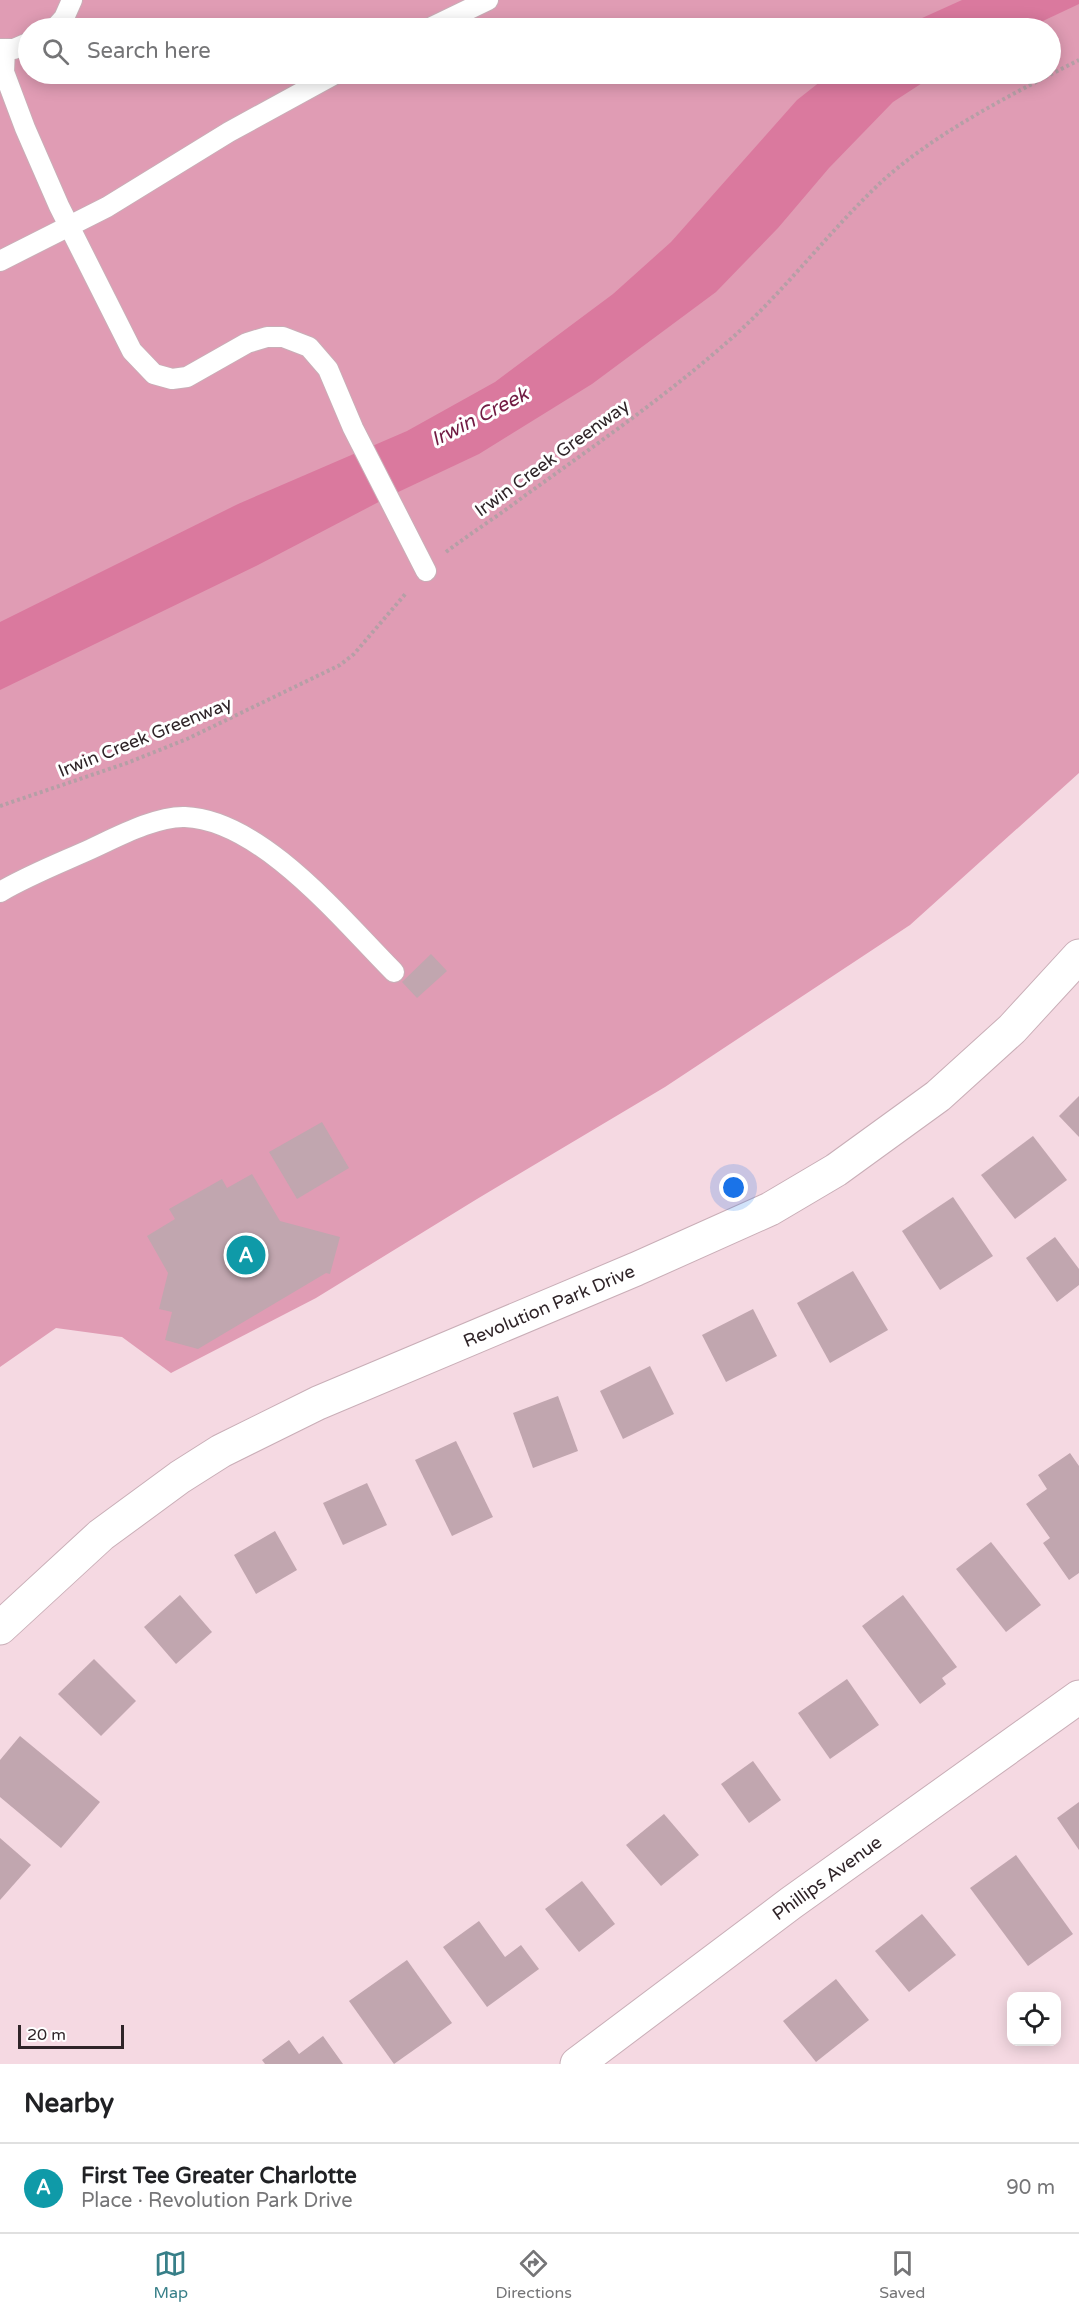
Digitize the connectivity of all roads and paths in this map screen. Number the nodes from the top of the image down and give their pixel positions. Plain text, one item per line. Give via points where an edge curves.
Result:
1 (72, 0) edge
2 (488, 0) edge
3 (64, 18) edge
4 (451, 18) edge
5 (18, 47) edge
6 (2, 49) edge
7 (1079, 60) edge
8 (1061, 69) edge
9 (315, 84) edge
10 (1033, 84) edge
11 (70, 228) junction
12 (0, 261) edge
13 (426, 571) junction
14 (0, 806) edge
15 (0, 892) edge
16 (1079, 956) edge
17 (394, 972) dead end
18 (0, 1628) edge
19 (1079, 1697) edge
20 (577, 2064) edge

1 - 3 lane
2 - 4 lane
5 - 6 lane
6 - 11 lane via 11,92
7 - 8 path, Irwin Creek Greenway
9 - 11 lane
10 - 13 path, Irwin Creek Greenway via 908,161 877,186 724,345 459,542
11 - 12 lane
11 - 13 lane via 132,351 154,374 172,379 187,377 246,343 267,337 291,339 309,347 328,369 353,428
13 - 14 path, Irwin Creek Greenway via 340,665 187,739
15 - 17 lane via 151,824 197,818 240,834 279,860
16 - 18 street, Revolution Park Drive via 1012,1029 938,1096 836,1170 770,1209 318,1403 221,1451 101,1535
19 - 20 street, Phillips Avenue via 791,1903

